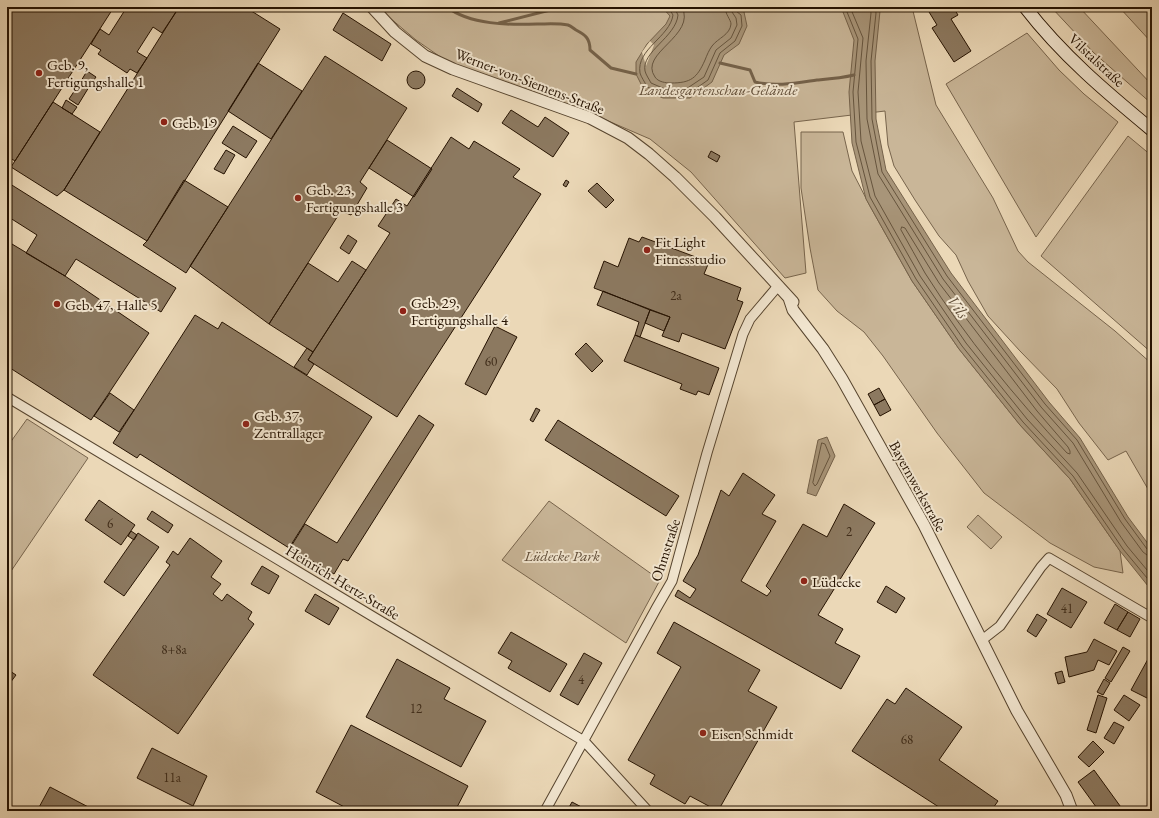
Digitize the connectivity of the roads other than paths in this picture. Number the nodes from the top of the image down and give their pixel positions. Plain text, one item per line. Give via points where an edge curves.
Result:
1 (372, 7) edge
2 (1025, 7) edge
3 (1152, 130) edge
4 (778, 286) junction
5 (7, 397) edge
6 (1152, 618) edge
7 (982, 640) junction
8 (584, 741) junction
9 (545, 811) edge
10 (648, 811) edge
11 (1072, 811) edge

1 - 4 street, Werner-von-Siemens-Straße via 395,32 425,56 453,69 590,118 628,138 649,154 715,217
2 - 3 main road, Vilstalstraße via 1058,46 1096,83
4 - 7 street, Bayernwerkstraße via 814,328 823,349 924,526
4 - 8 street, Ohmstraße via 750,319 743,334 672,581
5 - 8 street, Heinrich-Hertz-Straße
6 - 7 street via 1049,558 1000,626
7 - 11 street, Bayernwerkstraße via 1016,711 1066,795
8 - 9 street, Ohmstraße
8 - 10 street, Heinrich-Hertz-Straße

